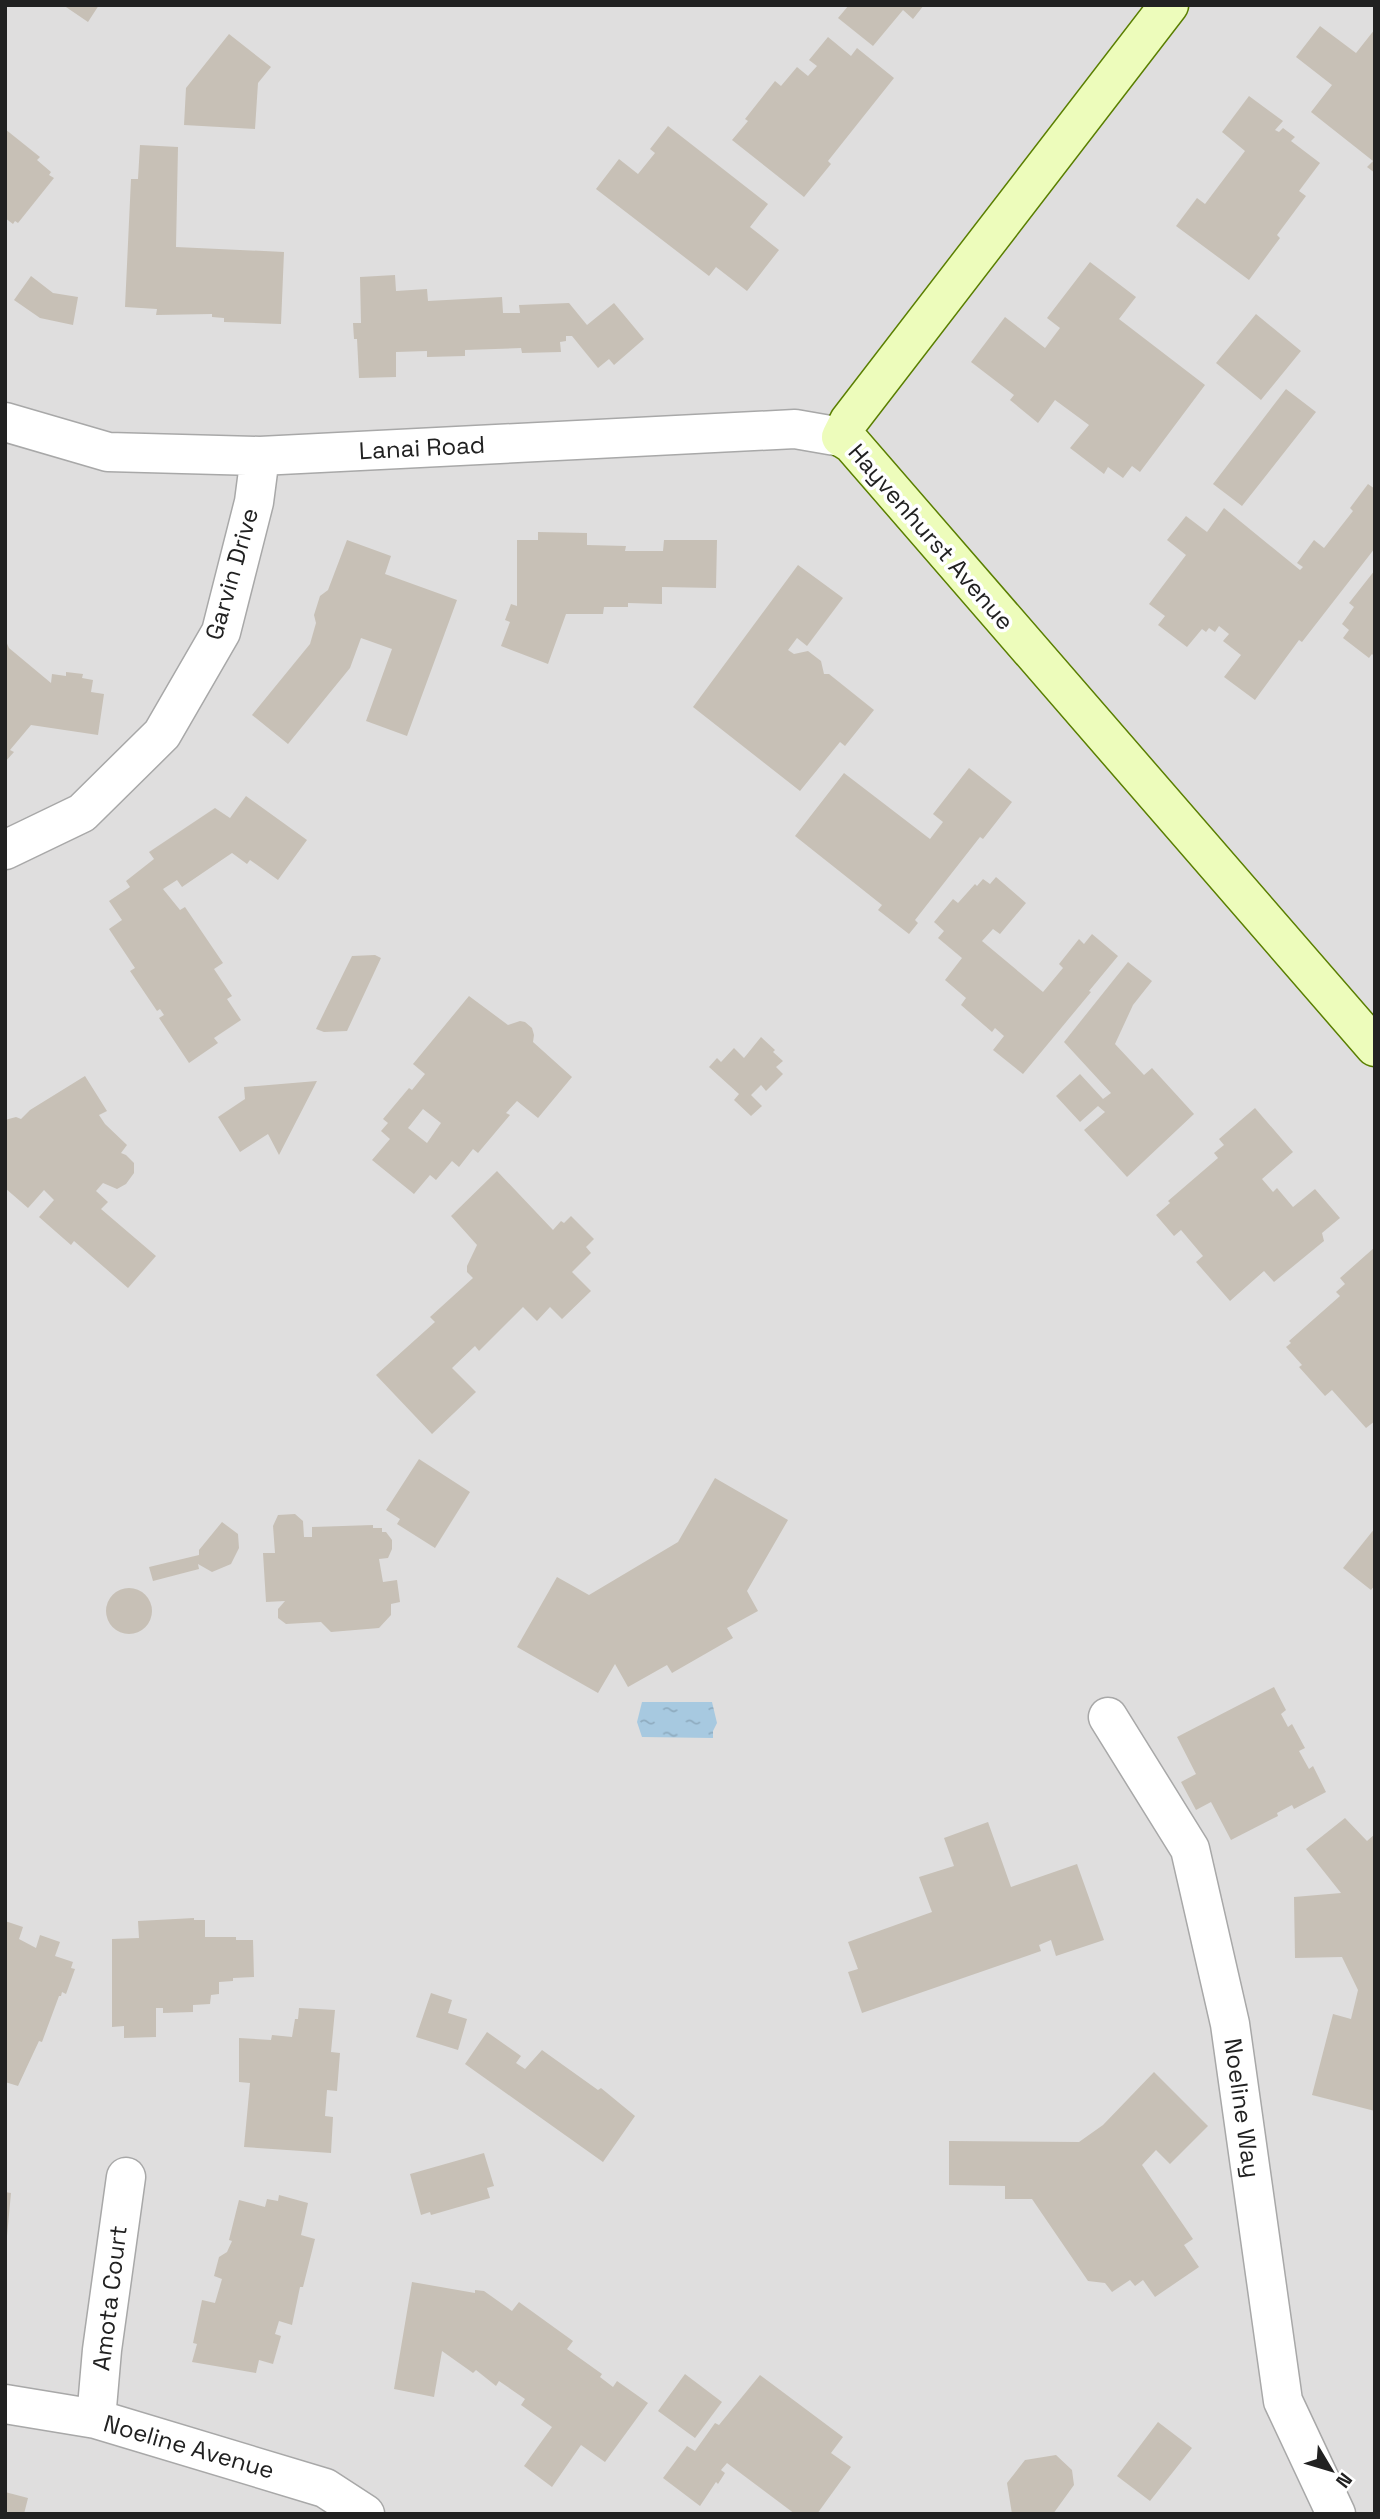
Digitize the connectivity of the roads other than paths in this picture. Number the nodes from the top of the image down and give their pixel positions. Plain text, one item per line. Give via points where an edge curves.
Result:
1 (1169, 5) edge
2 (5, 422) edge
3 (842, 437) junction
4 (260, 456) junction
5 (5, 850) edge
6 (1375, 1047) edge
7 (1108, 1717) dead end
8 (126, 2177) dead end
9 (5, 2404) edge
10 (96, 2419) junction
11 (365, 2514) edge
12 (1336, 2514) edge

1 - 3 main road, Hayvenhurst Avenue via 849,421
2 - 4 street, Lanai Road via 108,452
3 - 4 street, Lanai Road via 795,429
3 - 6 main road, Hayvenhurst Avenue
4 - 5 street, Garvin Drive via 254,502 221,632 162,734 82,813
7 - 12 street, Noeline Way via 1191,1849 1230,2024 1283,2401
8 - 10 street, Amota Court
9 - 10 street, Noeline Avenue
10 - 11 street, Noeline Avenue via 325,2488

